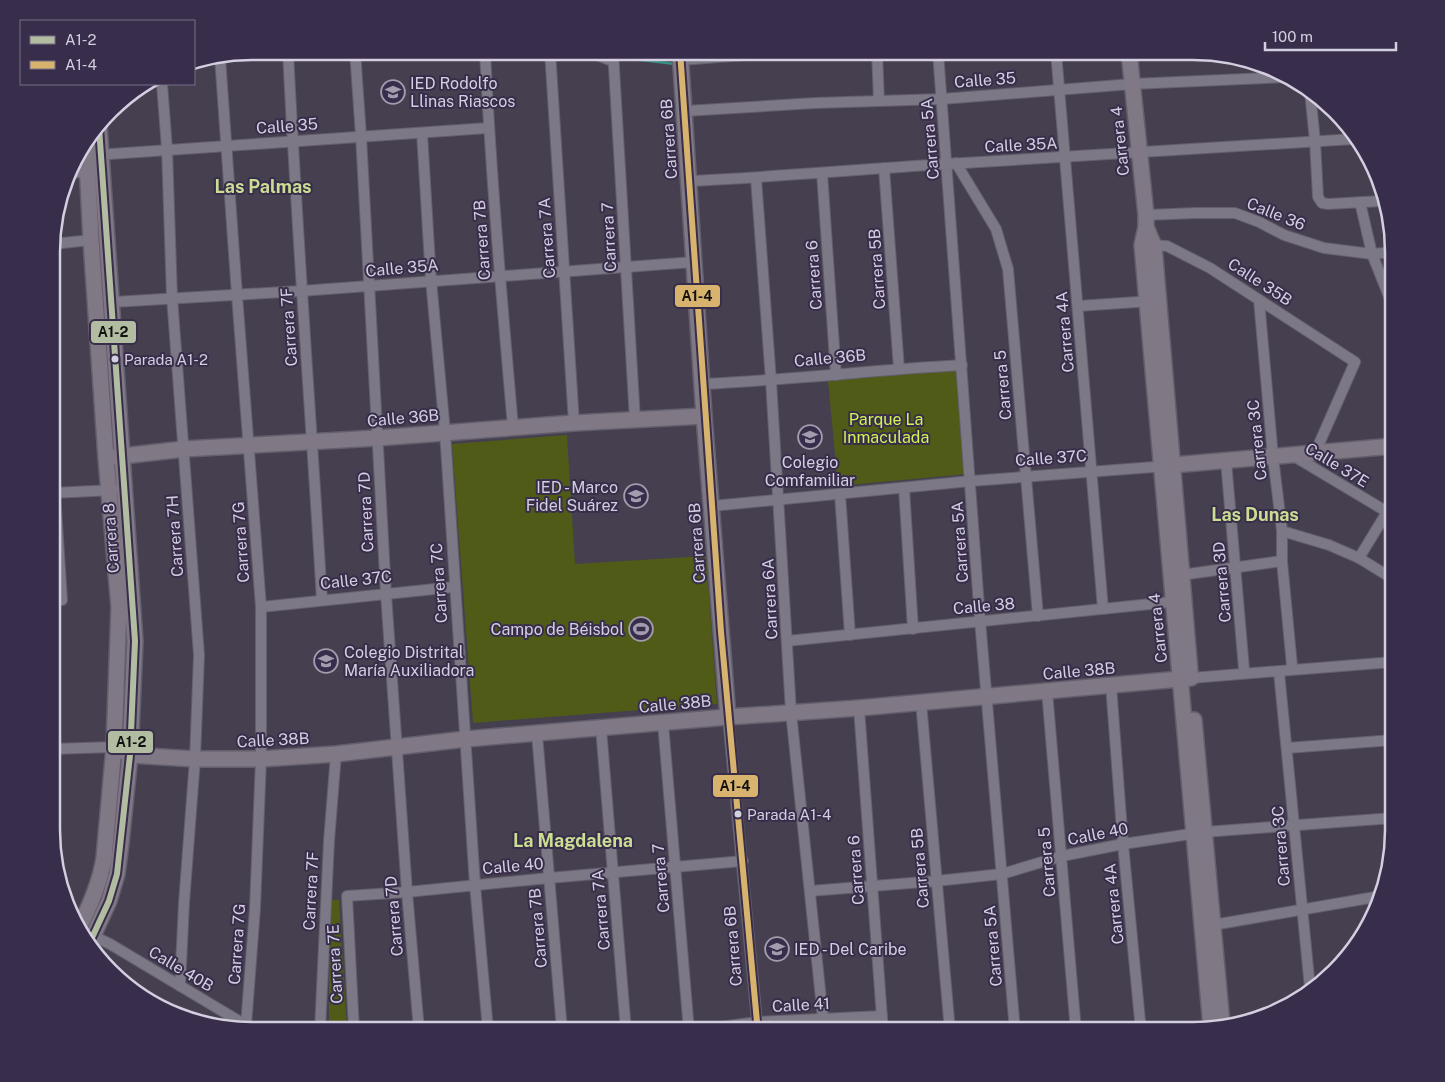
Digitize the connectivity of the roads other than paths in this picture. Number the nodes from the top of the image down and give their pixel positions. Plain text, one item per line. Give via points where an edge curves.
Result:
1 (289, 60) edge
2 (356, 60) edge
3 (485, 60) edge
4 (551, 60) edge
5 (613, 60) edge
6 (681, 60) edge
7 (877, 60) edge
8 (939, 60) edge
9 (1057, 60) edge
10 (1130, 60) edge
11 (221, 63) edge
12 (1272, 78) edge
13 (1132, 84) junction
14 (162, 85) edge
15 (1060, 89) junction
16 (942, 98) junction
17 (879, 101) junction
18 (1311, 101) edge
19 (685, 111) junction
20 (488, 128) junction
21 (422, 133) junction
22 (361, 136) junction
23 (1348, 139) edge
24 (293, 140) junction
25 (1315, 142) junction
26 (227, 145) junction
27 (167, 149) junction
28 (92, 151) edge
29 (1139, 151) junction
30 (1065, 157) junction
31 (952, 163) junction
32 (884, 168) junction
33 (95, 171) junction
34 (78, 172) edge
35 (822, 173) junction
36 (756, 178) junction
37 (690, 181) junction
38 (1378, 201) edge
39 (1360, 202) junction
40 (1146, 221) junction
41 (91, 240) junction
42 (60, 243) edge
43 (1148, 245) junction
44 (1385, 253) edge
45 (1372, 254) junction
46 (694, 262) junction
47 (626, 268) junction
48 (564, 272) junction
49 (499, 276) junction
50 (431, 280) junction
51 (370, 286) junction
52 (1385, 286) edge
53 (301, 291) junction
54 (236, 295) junction
55 (172, 297) junction
56 (1259, 300) junction
57 (1152, 301) junction
58 (112, 302) junction
59 (1078, 306) junction
60 (962, 365) junction
61 (899, 369) junction
62 (836, 375) junction
63 (771, 380) junction
64 (702, 384) junction
65 (704, 416) junction
66 (635, 420) junction
67 (574, 423) junction
68 (513, 427) junction
69 (445, 432) junction
70 (377, 438) junction
71 (313, 442) junction
72 (249, 446) junction
73 (1385, 447) edge
74 (184, 450) junction
75 (1315, 453) junction
76 (1292, 455) junction
77 (122, 456) junction
78 (1273, 457) junction
79 (106, 458) junction
80 (1226, 461) junction
81 (1167, 466) junction
82 (1092, 473) junction
83 (1025, 478) junction
84 (971, 482) junction
85 (904, 488) junction
86 (125, 489) junction
87 (108, 490) junction
88 (60, 493) edge
89 (840, 494) junction
90 (779, 500) junction
91 (712, 506) junction
92 (1385, 511) edge
93 (1385, 521) edge
94 (1282, 531) junction
95 (1359, 558) junction
96 (1282, 561) junction
97 (1235, 568) junction
98 (1385, 574) edge
99 (1181, 575) junction
100 (454, 587) junction
101 (386, 594) junction
102 (322, 600) junction
103 (1178, 602) junction
104 (261, 607) junction
105 (1103, 609) junction
106 (1038, 616) junction
107 (980, 620) junction
108 (912, 629) junction
109 (850, 635) junction
110 (787, 641) junction
111 (1385, 663) edge
112 (1292, 666) dead end
113 (1244, 669) dead end
114 (1279, 672) junction
115 (1186, 679) junction
116 (1111, 685) junction
117 (1047, 691) junction
118 (988, 696) junction
119 (921, 702) junction
120 (859, 708) junction
121 (791, 712) junction
122 (728, 716) junction
123 (662, 723) junction
124 (601, 728) junction
125 (537, 734) junction
126 (466, 739) junction
127 (1385, 741) edge
128 (398, 746) junction
129 (114, 747) junction
130 (1286, 748) junction
131 (60, 749) edge
132 (336, 754) junction
133 (130, 755) junction
134 (195, 759) junction
135 (261, 759) junction
136 (1385, 819) edge
137 (1294, 825) junction
138 (1198, 833) junction
139 (1123, 844) junction
140 (1062, 856) junction
141 (743, 860) junction
142 (674, 866) junction
143 (613, 872) junction
144 (1002, 874) junction
145 (549, 878) junction
146 (936, 881) junction
147 (475, 885) junction
148 (872, 886) junction
149 (810, 891) junction
150 (407, 892) junction
151 (347, 896) joint
152 (1372, 897) edge
153 (1302, 908) junction
154 (1207, 926) junction
155 (87, 927) edge
156 (88, 930) edge
157 (93, 937) edge
158 (1309, 982) edge
159 (180, 986) junction
160 (882, 1016) junction
161 (820, 1018) junction
162 (1221, 1019) edge
163 (1211, 1021) edge
164 (240, 1022) edge
165 (250, 1022) edge
166 (320, 1022) edge
167 (354, 1022) edge
168 (418, 1022) edge
169 (487, 1022) edge
170 (561, 1022) edge
171 (625, 1022) edge
172 (689, 1022) edge
173 (757, 1022) edge
174 (788, 1022) edge
175 (819, 1022) edge
176 (882, 1022) edge
177 (949, 1022) edge
178 (1014, 1022) edge
179 (1075, 1022) edge
180 (1140, 1022) edge

1 - 24 street, Carrera 7F
2 - 22 street, Carrera 7D
3 - 20 street, Carrera 7B
4 - 48 street, Carrera 7A
5 - 47 street, Carrera 7
6 - 19 street, Carrera 6B
7 - 17 street
8 - 16 street, Carrera 5A
9 - 15 street, Carrera 4A
10 - 13 street, Carrera 4
11 - 26 street, Carrera 7G
12 - 13 street, Calle 35
13 - 15 street, Calle 35
13 - 29 street, Carrera 4
14 - 27 street, Carrera 7H
15 - 16 street, Calle 35
15 - 30 street, Carrera 4A
16 - 17 street, Calle 35
16 - 31 street, Carrera 5A
17 - 19 street, Calle 35
18 - 25 street
19 - 37 street, Carrera 6B
20 - 21 street, Calle 35
20 - 49 street, Carrera 7B
21 - 22 street, Calle 35
21 - 50 street, Carrera 7C
22 - 24 street, Calle 35
22 - 51 street, Carrera 7D
23 - 25 street, Calle 35A
24 - 26 street, Calle 35
24 - 53 street, Carrera 7F
25 - 29 street, Calle 35A
25 - 39 street via 1318,197 1328,204
26 - 27 street, Calle 35
26 - 54 street, Carrera 7G
27 - 28 street, Calle 35
27 - 55 street, Carrera 7H
28 - 33 street, Carrera 8
29 - 30 street, Calle 35A
29 - 40 street, Carrera 4
30 - 31 street, Calle 35A
30 - 59 street, Carrera 4A
31 - 32 street, Calle 35A
31 - 60 street, Carrera 5A
31 - 83 street, Carrera 5 via 996,230 1008,269
32 - 35 street, Calle 35A
32 - 61 street, Carrera 5B
33 - 34 street
33 - 41 street, Carrera 8
33 - 58 street, Carrera 8
35 - 36 street, Calle 35A
35 - 62 street, Carrera 6
36 - 37 street, Calle 35A
36 - 63 street, Carrera 6A
37 - 46 street, Carrera 6B
38 - 39 street
39 - 45 street
40 - 43 street, Carrera 4
40 - 45 street, Calle 36 via 1196,212 1235,213 1284,235 1324,248
41 - 42 street
41 - 79 street, Carrera 8
43 - 56 street, Calle 35B via 1167,246 1210,268
43 - 57 street, Carrera 4
44 - 45 street, Calle 36
45 - 52 street
46 - 47 street, Calle 35A
46 - 64 street, Carrera 6B
47 - 48 street, Calle 35A
47 - 66 street, Carrera 7
48 - 49 street, Calle 35A
48 - 67 street, Carrera 7A
49 - 50 street, Calle 35A
49 - 68 street, Carrera 7B
50 - 51 street, Calle 35A
50 - 69 street, Carrera 7C
51 - 53 street, Calle 35A
51 - 70 street, Carrera 7D
53 - 54 street, Calle 35A
53 - 71 street, Carrera 7F
54 - 55 street, Calle 35A
54 - 72 street, Carrera 7G
55 - 58 street, Calle 35A
55 - 74 street, Carrera 7H
56 - 75 street, Calle 35B via 1355,362
56 - 78 street, Carrera 3C
57 - 59 street
57 - 81 street, Carrera 4
58 - 77 street, Carrera 8
59 - 82 street, Carrera 4A
60 - 61 street, Calle 36B
60 - 84 street, Carrera 5A
61 - 62 street, Calle 36B
62 - 63 street, Calle 36B
63 - 64 street, Calle 36B
63 - 90 street, Carrera 6A
64 - 65 street, Carrera 6B
65 - 66 street, Calle 36B
65 - 91 street, Carrera 6B
66 - 67 street, Calle 36B
67 - 68 street, Calle 36B
68 - 69 street, Calle 36B
69 - 70 street, Calle 36B
69 - 100 street, Carrera 7C
70 - 71 street, Calle 36B
70 - 101 street, Carrera 7D
71 - 72 street, Calle 36B
71 - 102 street, Carrera 7F
72 - 74 street, Calle 36B
72 - 104 street, Carrera 7G
73 - 75 street, Calle 37C
74 - 77 street, Calle 36B
74 - 134 street, Carrera 7H via 198,655
75 - 76 street, Calle 37C
76 - 78 street, Calle 37C
76 - 92 street, Calle 37E
77 - 79 street, Calle 36B
77 - 86 street, Carrera 8
78 - 80 street, Calle 37C
78 - 94 street, Carrera 3C
79 - 87 street, Carrera 8
80 - 81 street, Calle 37C
80 - 97 street, Carrera 3D
81 - 82 street, Calle 37C
81 - 99 street, Carrera 4
81 - 103 street, Carrera 4
82 - 83 street, Calle 37C
82 - 105 street, Carrera 4A
83 - 84 street, Calle 37C
83 - 106 street, Carrera 5
84 - 85 street, Calle 37C
84 - 107 street, Carrera 5A
85 - 89 street, Calle 37C
85 - 108 street
86 - 87 street
86 - 133 street, Carrera 8 via 136,641
87 - 88 street
87 - 129 street, Carrera 8 via 119,607
89 - 90 street, Calle 37C
89 - 109 street
90 - 91 street, Calle 37C
90 - 110 street, Carrera 6A
91 - 122 street, Carrera 6B
93 - 95 street
94 - 95 street
94 - 96 street, Carrera 3C
95 - 98 street
96 - 97 street
96 - 112 street, Carrera 3C
97 - 99 street
97 - 113 street, Carrera 3D
99 - 103 street, Carrera 4
100 - 101 street, Calle 37C
100 - 126 street, Carrera 7C
101 - 102 street, Calle 37C
101 - 128 street, Carrera 7D
102 - 104 street, Calle 37C
103 - 105 street, Calle 38
103 - 115 street, Carrera 4
104 - 135 street, Carrera 7G
105 - 106 street, Calle 38
106 - 107 street, Calle 38
107 - 108 street, Calle 38
107 - 118 street, Carrera 5A
108 - 109 street, Calle 38
109 - 110 street, Calle 38
110 - 121 street, Carrera 6A
111 - 114 street, Calle 38B
114 - 115 street, Calle 38B
114 - 130 street, Carrera 3C
115 - 116 street, Calle 38B
115 - 138 street, Carrera 4
116 - 117 street, Calle 38B
116 - 139 street, Carrera 4A
117 - 118 street, Calle 38B
117 - 140 street, Carrera 5
118 - 119 street, Calle 38B
118 - 144 street, Carrera 5A
119 - 120 street, Calle 38B
119 - 146 street, Carrera 5B
120 - 121 street, Calle 38B
120 - 148 street, Carrera 6
121 - 122 street, Calle 38B
121 - 149 street, Carrera 6A
122 - 123 street, Calle 38B
122 - 141 street, Carrera 6B
123 - 124 street, Calle 38B
123 - 142 street, Carrera 7
124 - 125 street, Calle 38B
124 - 143 street, Carrera 7A
125 - 126 street, Calle 38B
125 - 145 street, Carrera 7B
126 - 128 street, Calle 38B
126 - 147 street, Carrera 7C
127 - 130 street
128 - 132 street, Calle 38B
128 - 150 street, Carrera 7D
129 - 131 street, Calle 38B
129 - 133 street, Calle 38B
129 - 155 street, Carrera 8 via 102,875
130 - 137 street, Carrera 3C
132 - 135 street, Calle 38B
132 - 166 street, Carrera 7F
133 - 134 street, Calle 38B
133 - 156 street, Carrera 8 via 116,874 109,901
134 - 135 street, Calle 38B
134 - 159 street, Carrera 7H
135 - 165 street, Carrera 7G
136 - 137 street, Calle 40
137 - 138 street, Calle 40
137 - 153 street, Carrera 3C
138 - 139 street, Calle 40
138 - 154 street, Carrera 4
139 - 140 street, Calle 40
139 - 180 street, Carrera 4A
140 - 144 street, Calle 40
140 - 179 street, Carrera 5
141 - 142 street, Calle 40
141 - 173 street, Carrera 6B
142 - 143 street, Calle 40
142 - 172 street, Carrera 7
143 - 145 street, Calle 40
143 - 171 street, Carrera 7A
144 - 146 street, Calle 40
144 - 178 street, Carrera 5A
145 - 147 street, Calle 40
145 - 170 street, Carrera 7B
146 - 148 street, Calle 40
146 - 177 street, Carrera 5B
147 - 150 street, Calle 40
147 - 169 street, Carrera 7C
148 - 149 street, Calle 40
148 - 160 street, Carrera 6
149 - 161 street, Carrera 6A
150 - 151 street, Calle 40
150 - 168 street, Carrera 7D
151 - 167 street, Carrera 7E
152 - 153 street
153 - 154 street
153 - 158 street, Carrera 3C
154 - 162 street, Carrera 4
154 - 163 street, Carrera 4
157 - 159 street, Calle 40B
159 - 164 street, Calle 40B
160 - 161 street, Calle 41
160 - 176 street, Carrera 6
161 - 174 street, Calle 41
161 - 175 street, Carrera 6A

